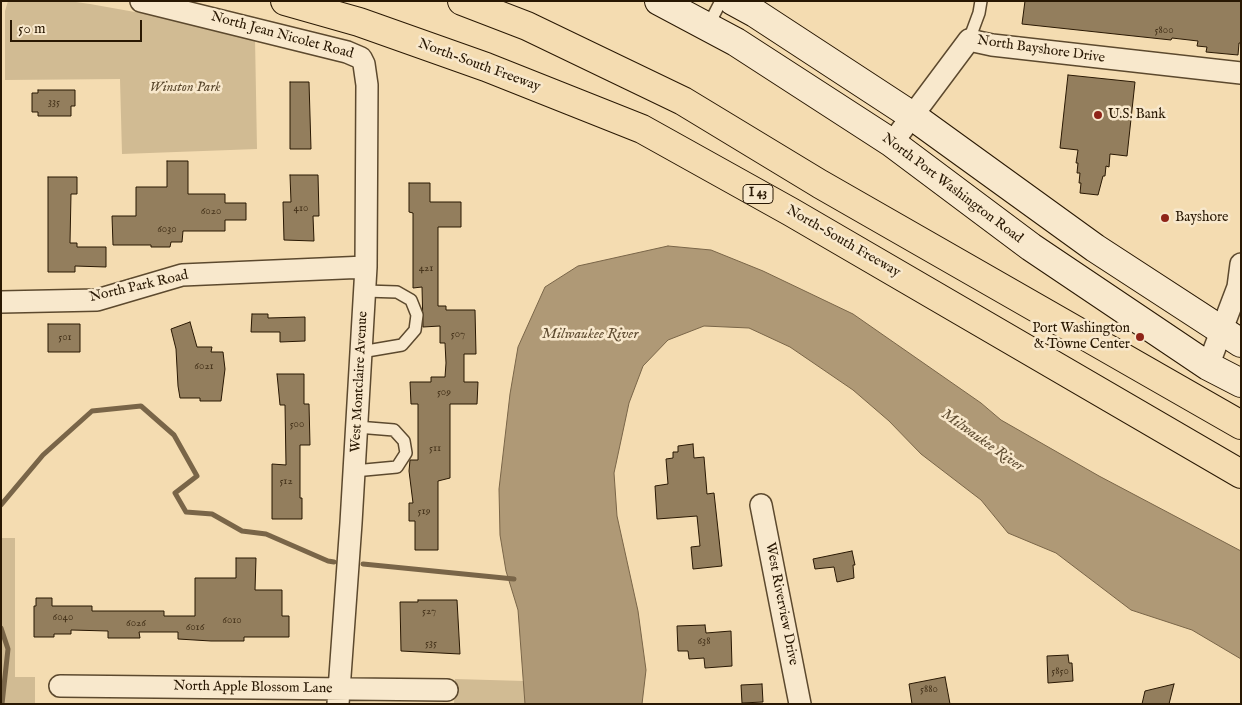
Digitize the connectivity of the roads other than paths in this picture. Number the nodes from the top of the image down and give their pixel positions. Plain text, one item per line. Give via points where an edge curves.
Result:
1 (141, 1) edge
2 (285, 1) edge
3 (462, 1) edge
4 (660, 1) edge
5 (720, 1) edge
6 (733, 1) edge
7 (981, 1) edge
8 (708, 26) junction
9 (969, 40) junction
10 (363, 60) joint
11 (1241, 73) edge
12 (911, 115) junction
13 (892, 143) junction
14 (1241, 264) edge
15 (366, 268) junction
16 (365, 291) junction
17 (1, 302) edge
18 (1231, 337) edge
19 (361, 352) junction
20 (1208, 366) junction
21 (1241, 383) edge
22 (1241, 424) edge
23 (357, 427) junction
24 (354, 471) junction
25 (1241, 474) edge
26 (761, 505) dead end
27 (60, 686) dead end
28 (447, 690) dead end
29 (338, 696) edge
30 (800, 704) edge

1 - 10 street, North Jean Nicolet Road via 311,42
2 - 25 highway, North-South Freeway / I 43 via 359,22 486,67 642,130 799,217
3 - 22 highway via 527,26 683,101 820,184
4 - 8 main road, North Port Washington Road
5 - 8 lane
6 - 12 main road
7 - 9 lane
8 - 13 main road, North Port Washington Road
9 - 11 street, North Bayshore Drive
9 - 12 street, North Bayshore Drive
10 - 15 street, West Montclaire Avenue via 367,85
12 - 13 street, North Bayshore Drive
12 - 18 main road via 1095,248
13 - 20 main road, North Port Washington Road via 1030,247
14 - 18 street
15 - 16 street, West Montclaire Avenue
15 - 17 street, North Park Road via 182,275 96,300
16 - 19 street, West Montclaire Avenue
16 - 19 lane via 398,292 410,300 417,315 415,330 402,345
18 - 20 street
19 - 23 street, West Montclaire Avenue
20 - 21 main road, North Port Washington Road
23 - 24 street, West Montclaire Avenue
23 - 24 lane via 394,430 404,441 406,453 397,467
24 - 29 street, West Montclaire Avenue
26 - 30 street, West Riverview Drive
27 - 29 street, North Apple Blossom Lane
28 - 29 street, North Apple Blossom Lane

